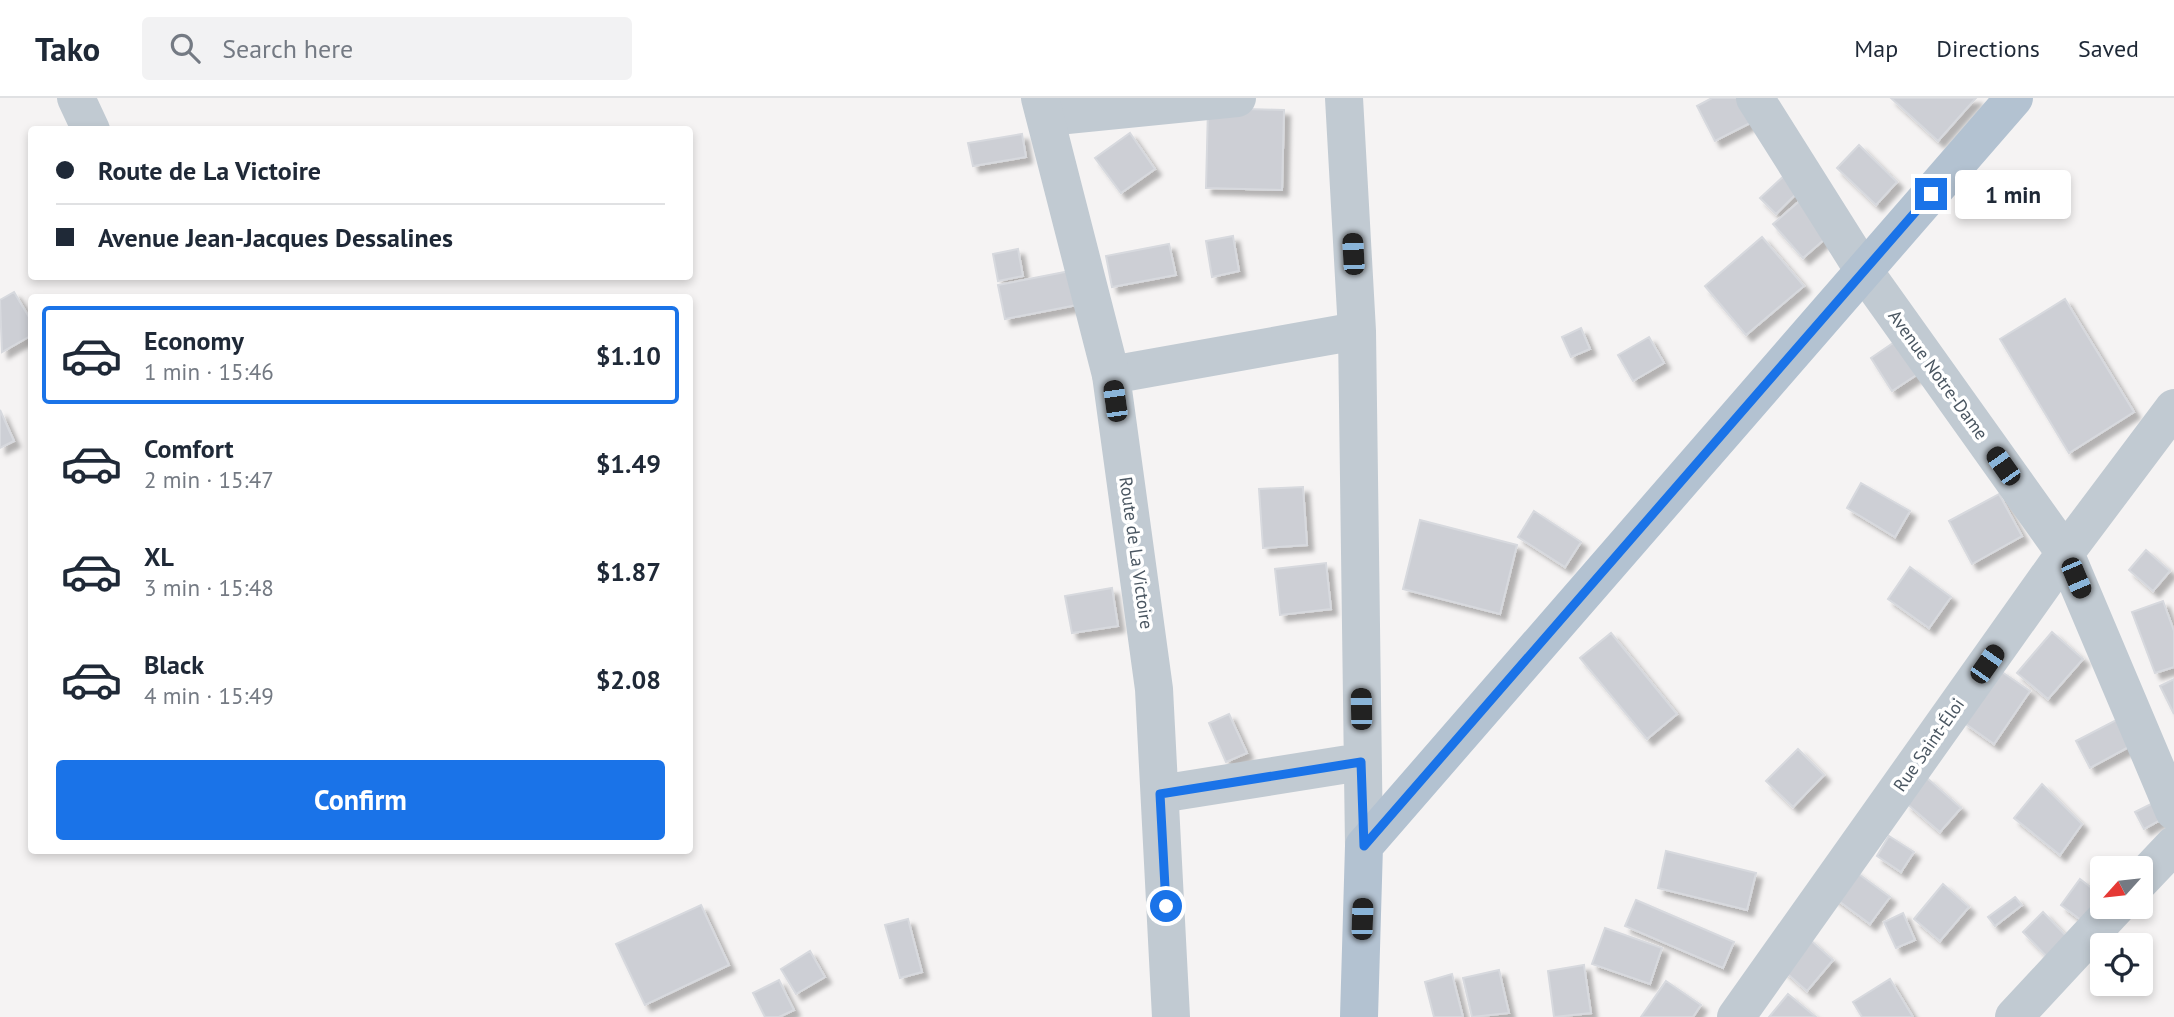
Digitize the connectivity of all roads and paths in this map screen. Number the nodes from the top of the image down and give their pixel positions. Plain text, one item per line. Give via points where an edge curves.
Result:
1 (76, 98) edge
2 (1237, 98) edge
3 (1344, 98) edge
4 (1755, 98) edge
5 (2014, 98) edge
6 (1043, 107) edge
7 (89, 126) edge
8 (1864, 271) junction
9 (1357, 331) junction
10 (1111, 375) junction
11 (2174, 408) edge
12 (2065, 553) junction
13 (1361, 762) junction
14 (1160, 794) junction
15 (2173, 806) edge
16 (2174, 845) edge
17 (1364, 846) junction
18 (2153, 867) edge
19 (2105, 919) edge
20 (1171, 1017) edge
21 (1359, 1017) edge
22 (1735, 1017) edge
23 (2014, 1017) edge

1 - 7 street
2 - 6 street
3 - 9 street
4 - 8 street, Avenue Notre-Dame
5 - 8 main road
6 - 10 street, Route de La Victoire
8 - 12 street, Avenue Notre-Dame
8 - 17 main road
9 - 10 street
9 - 13 street
10 - 14 street, Route de La Victoire via 1154,689
11 - 12 street, Rue Saint-Éloi
12 - 15 street, Avenue Notre-Dame
12 - 22 street, Rue Saint-Éloi
13 - 14 street
13 - 17 street
14 - 20 street, Route de La Victoire
16 - 18 street
17 - 21 main road
19 - 23 street

